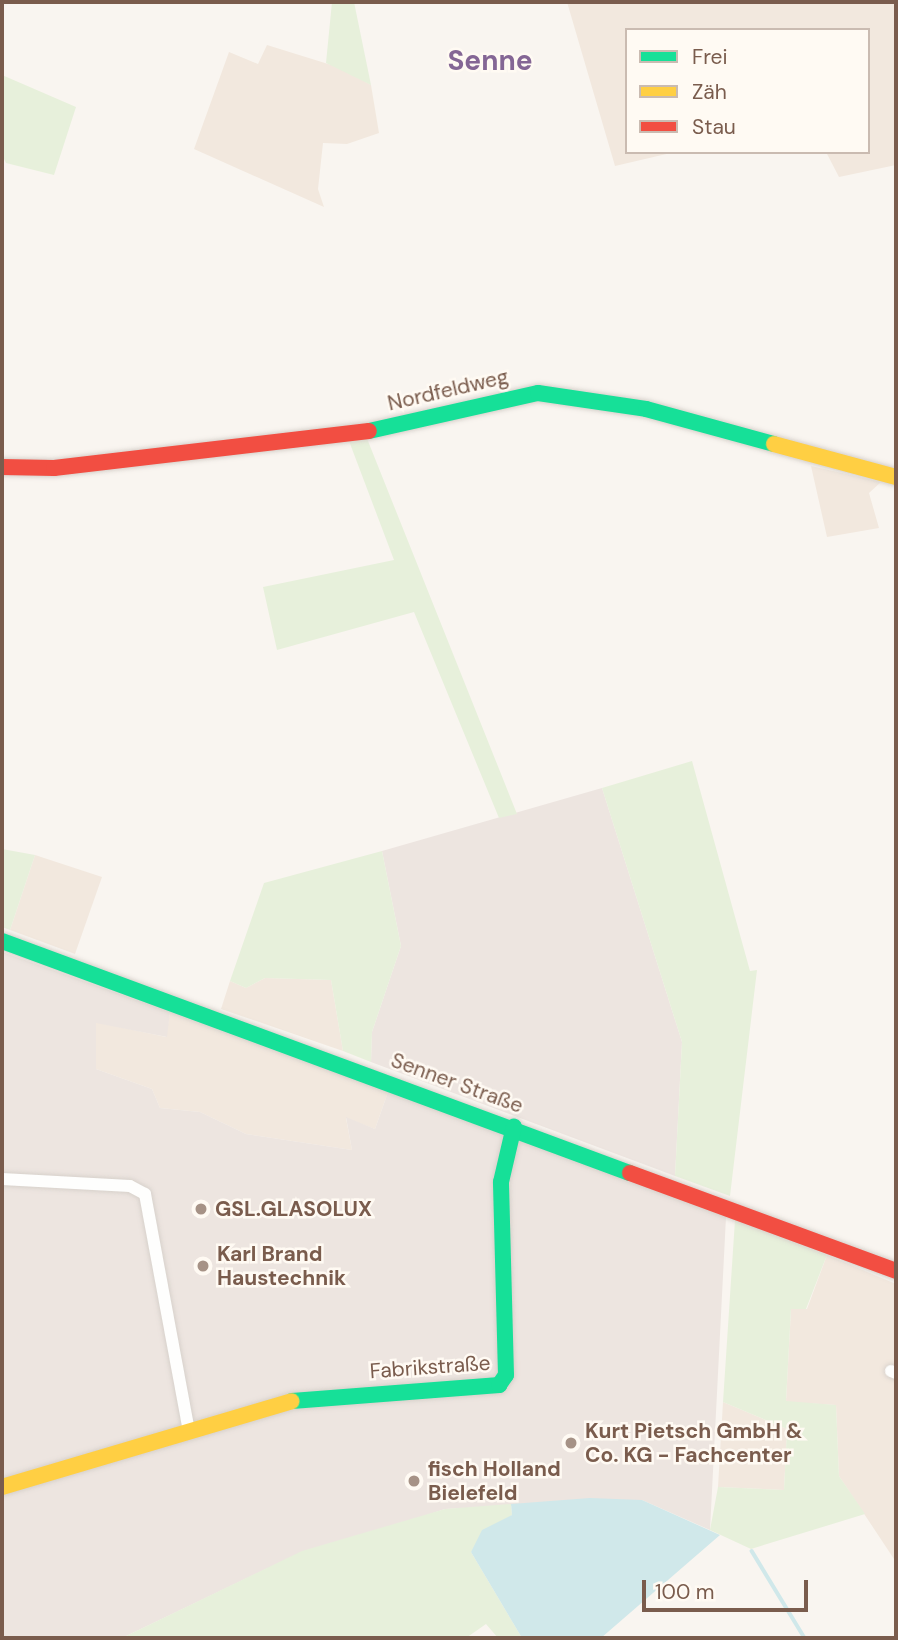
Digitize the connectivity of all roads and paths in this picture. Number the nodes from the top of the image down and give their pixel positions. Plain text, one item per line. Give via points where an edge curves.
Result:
1 (2, 467) edge
2 (896, 477) edge
3 (2, 941) edge
4 (514, 1126) junction
5 (2, 1179) edge
6 (896, 1271) edge
7 (188, 1425) junction
8 (2, 1487) edge

1 - 2 street, Nordfeldweg via 54,468 351,435 538,393 637,407
3 - 4 street, Senner Straße
4 - 6 street, Senner Straße
4 - 7 street, Fabrikstraße via 501,1182 506,1375 499,1385 321,1395
5 - 7 street via 130,1186 145,1194
7 - 8 street, Fabrikstraße

